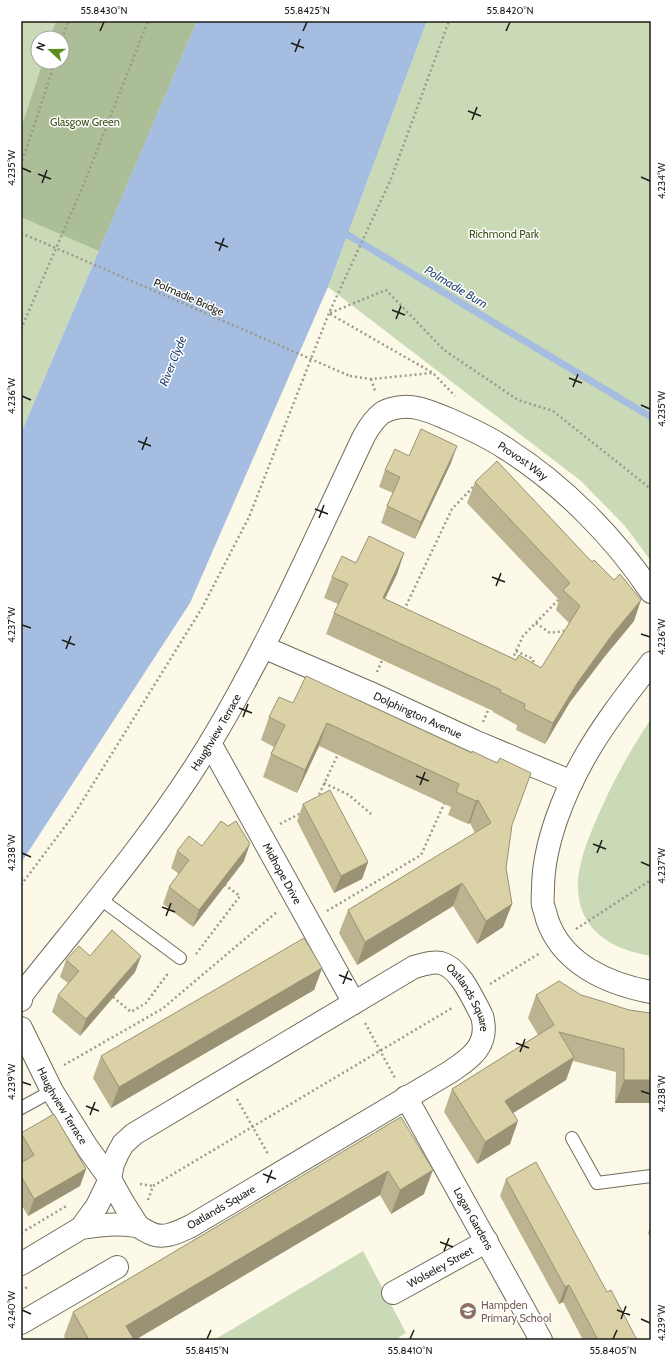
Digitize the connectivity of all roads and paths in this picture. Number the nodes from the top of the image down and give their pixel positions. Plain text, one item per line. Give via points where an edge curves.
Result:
1 (148, 21) edge
2 (449, 21) edge
3 (52, 70) edge
4 (21, 165) edge
5 (21, 233) edge
6 (329, 313) junction
7 (21, 329) edge
8 (364, 436) joint
9 (477, 483) edge
10 (651, 489) edge
11 (651, 592) edge
12 (564, 594) edge
13 (402, 614) edge
14 (536, 623) junction
15 (564, 631) edge
16 (263, 647) junction
17 (516, 650) junction
18 (384, 654) edge
19 (510, 664) edge
20 (651, 664) edge
21 (534, 674) edge
22 (368, 692) junction
23 (492, 704) edge
24 (474, 741) junction
25 (210, 744) junction
26 (340, 750) edge
27 (572, 782) junction
28 (324, 783) junction
29 (447, 800) edge
30 (316, 801) edge
31 (307, 810) edge
32 (371, 814) dead end
33 (276, 826) dead end
34 (651, 880) edge
35 (21, 885) edge
36 (295, 896) junction
37 (99, 898) junction
38 (325, 912) dead end
39 (558, 942) junction
40 (180, 958) dead end
41 (651, 992) edge
42 (471, 996) junction
43 (21, 1000) edge
44 (354, 1003) junction
45 (21, 1028) edge
46 (380, 1050) junction
47 (226, 1080) junction
48 (48, 1084) junction
49 (406, 1098) junction
50 (21, 1108) edge
51 (252, 1127) junction
52 (572, 1138) dead end
53 (279, 1173) junction
54 (651, 1176) edge
55 (153, 1186) dead end
56 (106, 1187) junction
57 (138, 1226) junction
58 (81, 1228) junction
59 (21, 1233) edge
60 (487, 1241) junction
61 (21, 1264) edge
62 (117, 1267) dead end
63 (393, 1293) dead end
64 (21, 1323) edge
65 (21, 1335) edge
66 (24, 1340) edge
67 (541, 1340) edge

1 - 7 path
2 - 6 path via 391,179
3 - 4 path
5 - 6 path, Polmadie Bridge, bridge via 350,376 371,380 433,373
6 - 10 path via 386,290 444,350 518,400 553,411
6 - 35 path via 249,517 202,608 75,813
8 - 11 street, Provost Way via 383,412 407,406 422,408 502,446 540,473 582,510 631,564
8 - 16 street, Haughview Terrace
9 - 13 path via 452,509
12 - 14 path
14 - 15 path via 550,633
14 - 17 path via 523,636
16 - 22 street, Dolphington Avenue
16 - 25 street, Haughview Terrace
17 - 19 path
17 - 21 path via 533,659
18 - 22 path
20 - 27 street via 607,721
22 - 24 street, Dolphington Avenue
23 - 24 path
24 - 27 street, Dolphington Avenue
25 - 36 street, Midhope Drive
25 - 37 street, Haughview Terrace via 153,829
26 - 28 path
27 - 39 street via 558,814 543,874 543,904
28 - 30 path
28 - 32 path via 349,795
29 - 38 path via 422,855
31 - 33 path
34 - 39 path
36 - 44 street, Midhope Drive
36 - 48 path via 162,1009
37 - 40 lane
37 - 43 street, Haughview Terrace via 30,984
39 - 41 street via 579,964 600,977
39 - 42 path
42 - 44 street, Oatlands Square via 450,967 440,963 427,963
42 - 46 path
42 - 49 street, Oatlands Square via 484,1023 484,1036 479,1048 465,1062
44 - 46 path
44 - 47 street, Oatlands Square
45 - 48 street, Haughview Terrace
46 - 49 path
46 - 51 path
47 - 51 path
47 - 56 street, Oatlands Square via 134,1134 118,1152
48 - 50 lane
48 - 56 street, Haughview Terrace via 87,1147
49 - 53 street, Oatlands Square
49 - 60 street, Logan Gardens
51 - 53 path
51 - 55 path
52 - 54 lane via 597,1183
53 - 57 street, Oatlands Square via 191,1226 173,1234 150,1234
56 - 57 street via 124,1204
56 - 58 street, Oatlands Square via 97,1206
56 - 59 path via 79,1199
57 - 58 street, Oatlands Square via 111,1224
58 - 61 street
60 - 63 street, Wolseley Street
60 - 67 street, Logan Gardens
62 - 64 street
65 - 66 street

